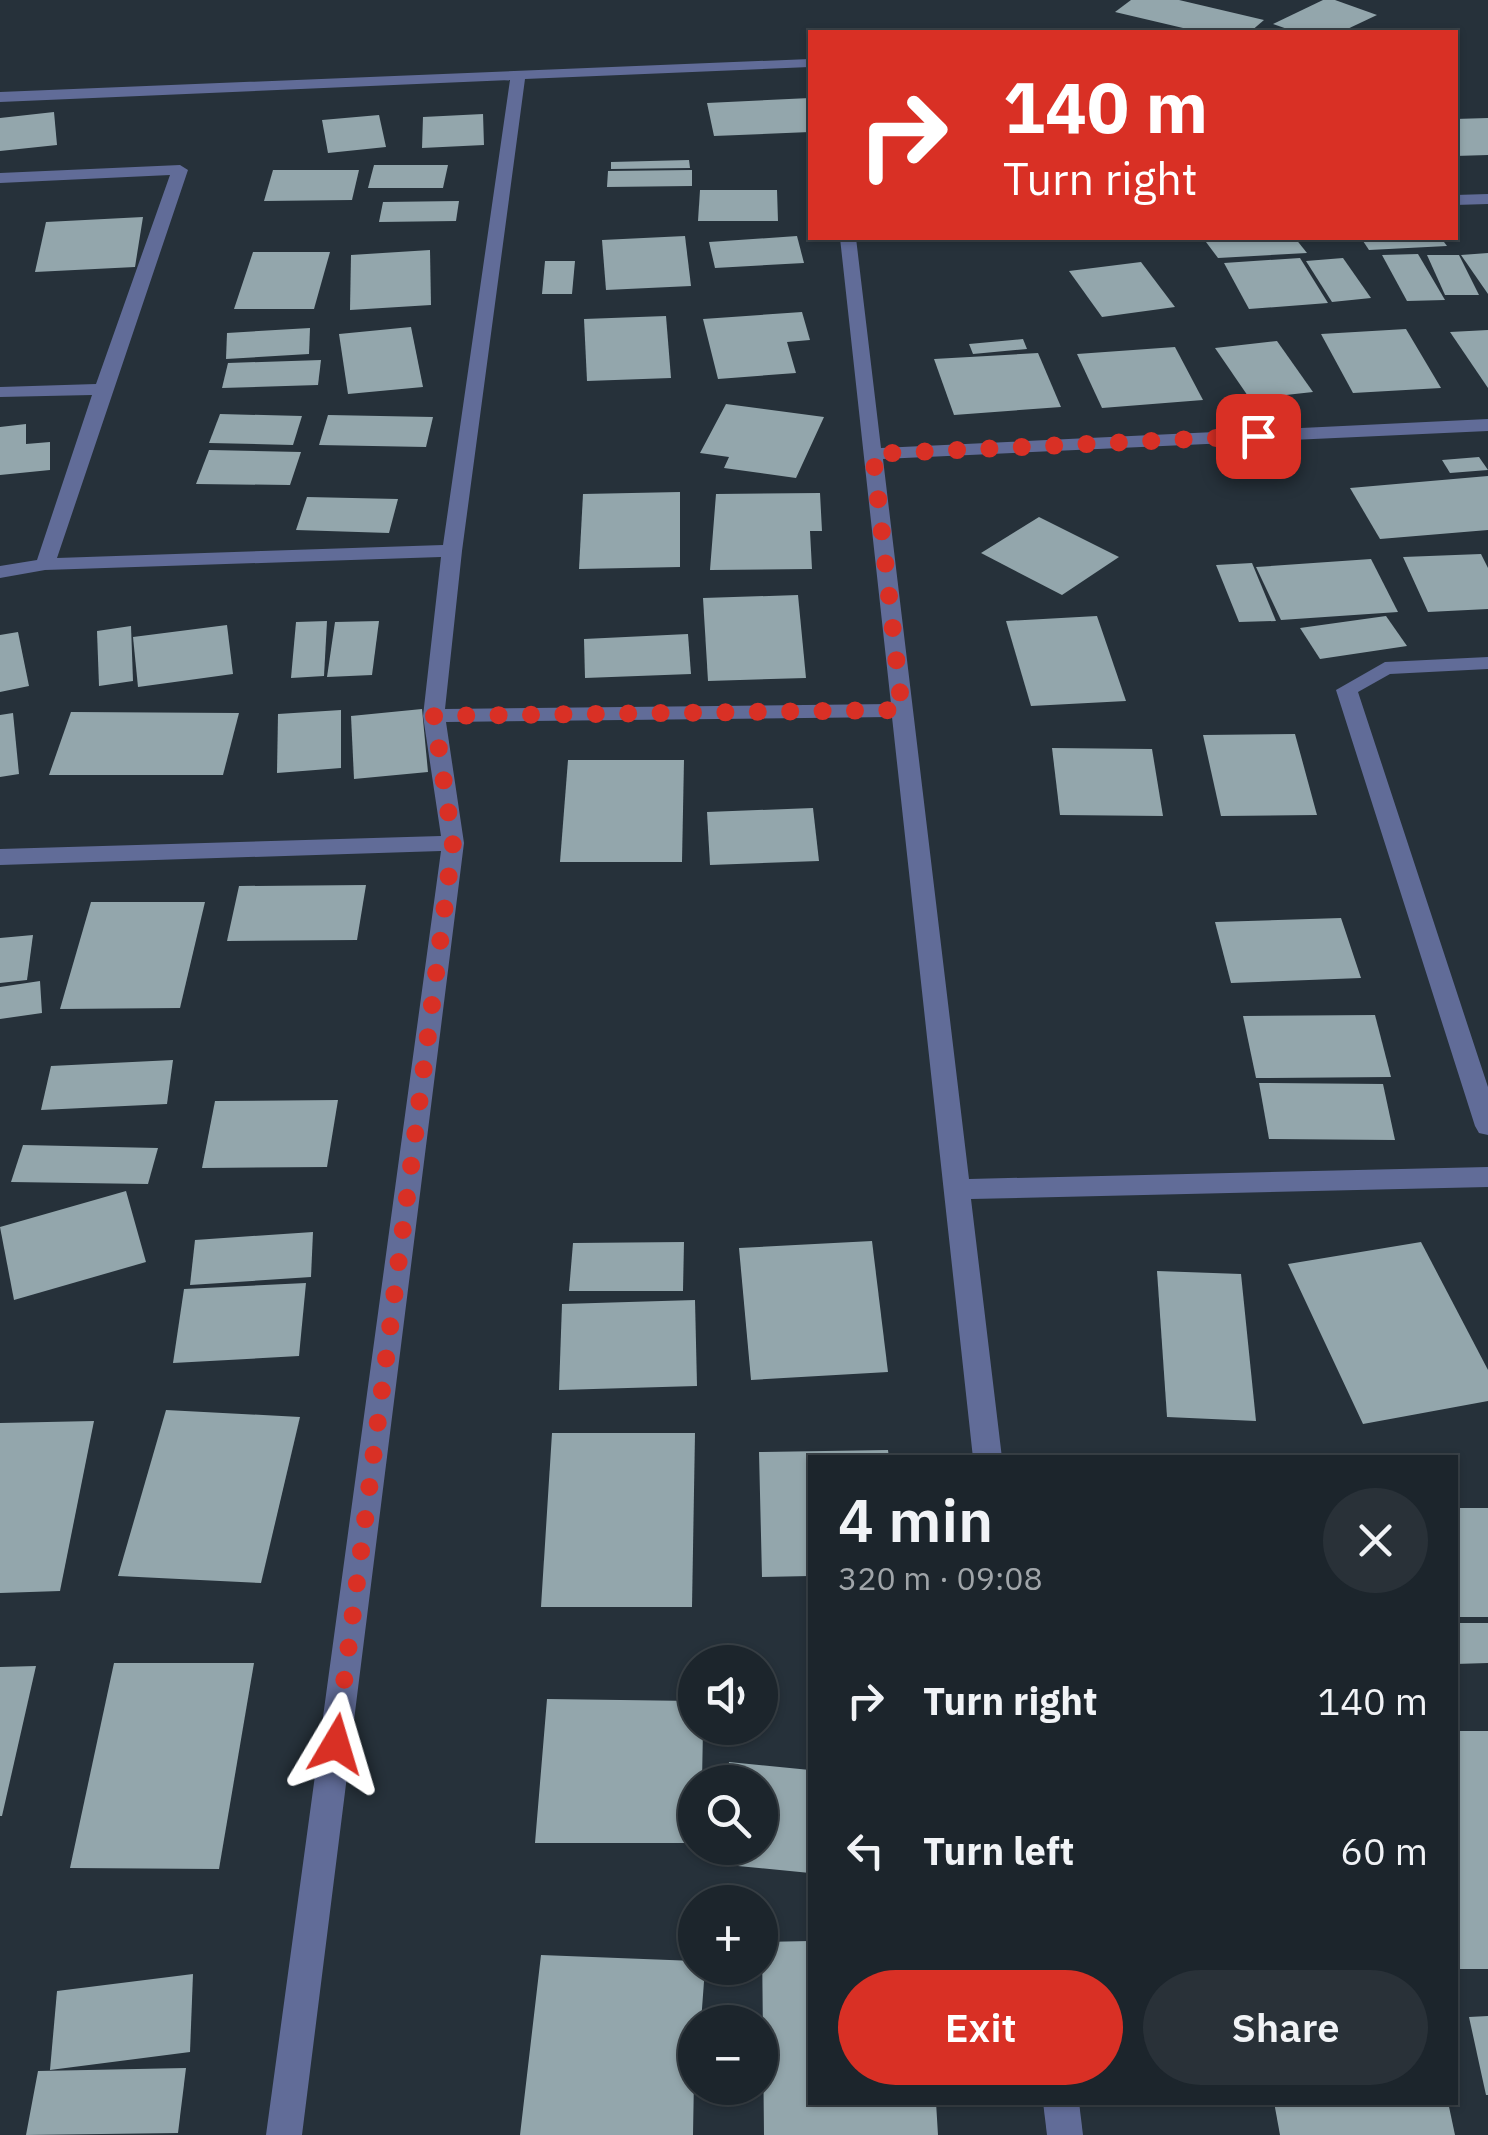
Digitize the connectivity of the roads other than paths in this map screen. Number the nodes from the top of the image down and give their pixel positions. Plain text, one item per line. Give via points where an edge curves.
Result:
1 (808, 63) edge
2 (518, 75) junction
3 (0, 97) edge
4 (0, 178) edge
5 (1488, 199) edge
6 (1458, 200) edge
7 (848, 240) edge
8 (103, 389) junction
9 (0, 392) edge
10 (1488, 425) edge
11 (873, 454) junction
12 (452, 550) junction
13 (45, 564) junction
14 (0, 572) edge
15 (1488, 663) edge
16 (902, 710) junction
17 (434, 716) junction
18 (453, 843) junction
19 (0, 858) edge
20 (1488, 1126) edge
21 (1488, 1177) edge
22 (957, 1189) junction
23 (988, 1455) edge
24 (1061, 2105) edge
25 (284, 2135) edge
26 (1065, 2135) edge

1 - 2 street
2 - 3 street
2 - 12 street
4 - 8 street via 180,170
5 - 6 street
7 - 11 street
8 - 9 street
8 - 13 street
10 - 11 street
11 - 16 street
12 - 13 street
12 - 17 street
13 - 14 street
15 - 20 street via 1386,668 1347,690
16 - 17 street
16 - 22 street
17 - 18 street
18 - 19 street
18 - 25 street
21 - 22 street
22 - 23 street
24 - 26 street

